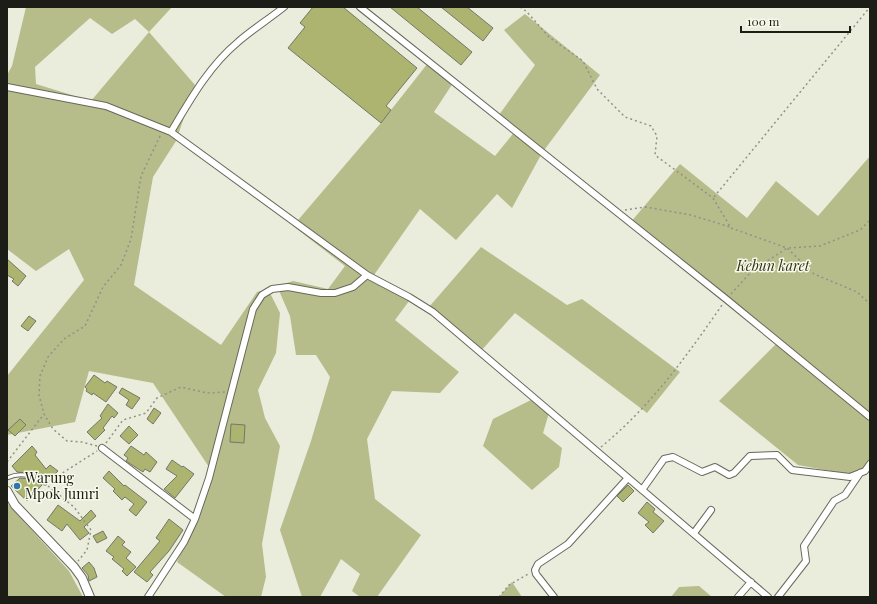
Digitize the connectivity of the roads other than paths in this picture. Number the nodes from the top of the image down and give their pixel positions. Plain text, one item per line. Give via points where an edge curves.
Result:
1 (284, 7) edge
2 (360, 7) edge
3 (7, 87) edge
4 (171, 132) junction
5 (367, 275) junction
6 (870, 417) edge
7 (102, 448) road end
8 (870, 464) edge
9 (860, 473) junction
10 (7, 478) edge
11 (627, 478) junction
12 (45, 484) road end
13 (642, 490) junction
14 (7, 491) edge
15 (711, 510) dead end
16 (195, 518) junction
17 (694, 534) junction
18 (750, 582) junction
19 (90, 597) edge
20 (148, 597) edge
21 (554, 597) edge
22 (738, 597) edge
23 (768, 597) edge
24 (778, 597) edge

1 - 4 street via 237,42 213,67
2 - 6 street
3 - 4 street via 106,106
4 - 5 street
5 - 11 street via 432,312
5 - 16 street via 353,287 335,293 288,287 272,289 262,295 253,309 209,478
7 - 16 street
8 - 9 street
9 - 13 street via 850,477 792,470 777,455 750,456 729,475 715,468 702,472 673,457 664,459
9 - 24 street via 845,495 834,501 804,546 806,561
10 - 12 lane via 28,475
11 - 13 street
11 - 21 street via 568,544 538,564 535,570
13 - 17 street
14 - 19 street via 15,505 74,567
15 - 17 street
16 - 20 street via 184,542
17 - 18 street
18 - 22 street
18 - 23 street

